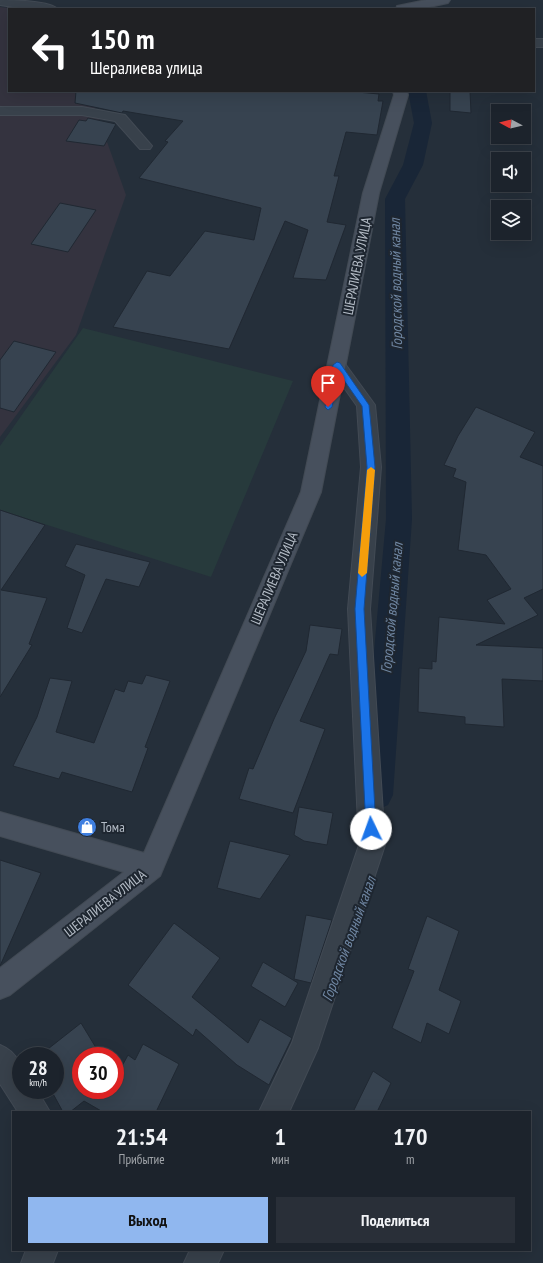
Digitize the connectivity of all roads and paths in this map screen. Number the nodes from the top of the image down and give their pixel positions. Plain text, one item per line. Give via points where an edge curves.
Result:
1 (444, 0) edge
2 (0, 1) edge
3 (417, 3) edge
4 (45, 8) edge
5 (404, 8) edge
6 (400, 92) edge
7 (0, 111) edge
8 (145, 146) dead end
9 (337, 365) junction
10 (0, 824) edge
11 (151, 867) junction
12 (0, 985) edge
13 (0, 1060) edge
14 (34, 1111) edge
15 (274, 1111) edge
16 (42, 1251) edge
17 (207, 1251) edge
18 (37, 1263) edge
19 (200, 1263) edge

1 - 3 street
2 - 4 street
3 - 5 street
6 - 9 street, ШЕРАЛИЕВА УЛИЦА via 371,193
7 - 8 street via 82,111 120,118
9 - 11 street, ШЕРАЛИЕВА УЛИЦА via 311,492
9 - 15 street via 366,405 371,467 359,609 372,845 304,1048
10 - 11 street
11 - 12 street, ШЕРАЛИЕВА УЛИЦА
13 - 14 street
16 - 18 street
17 - 19 street

